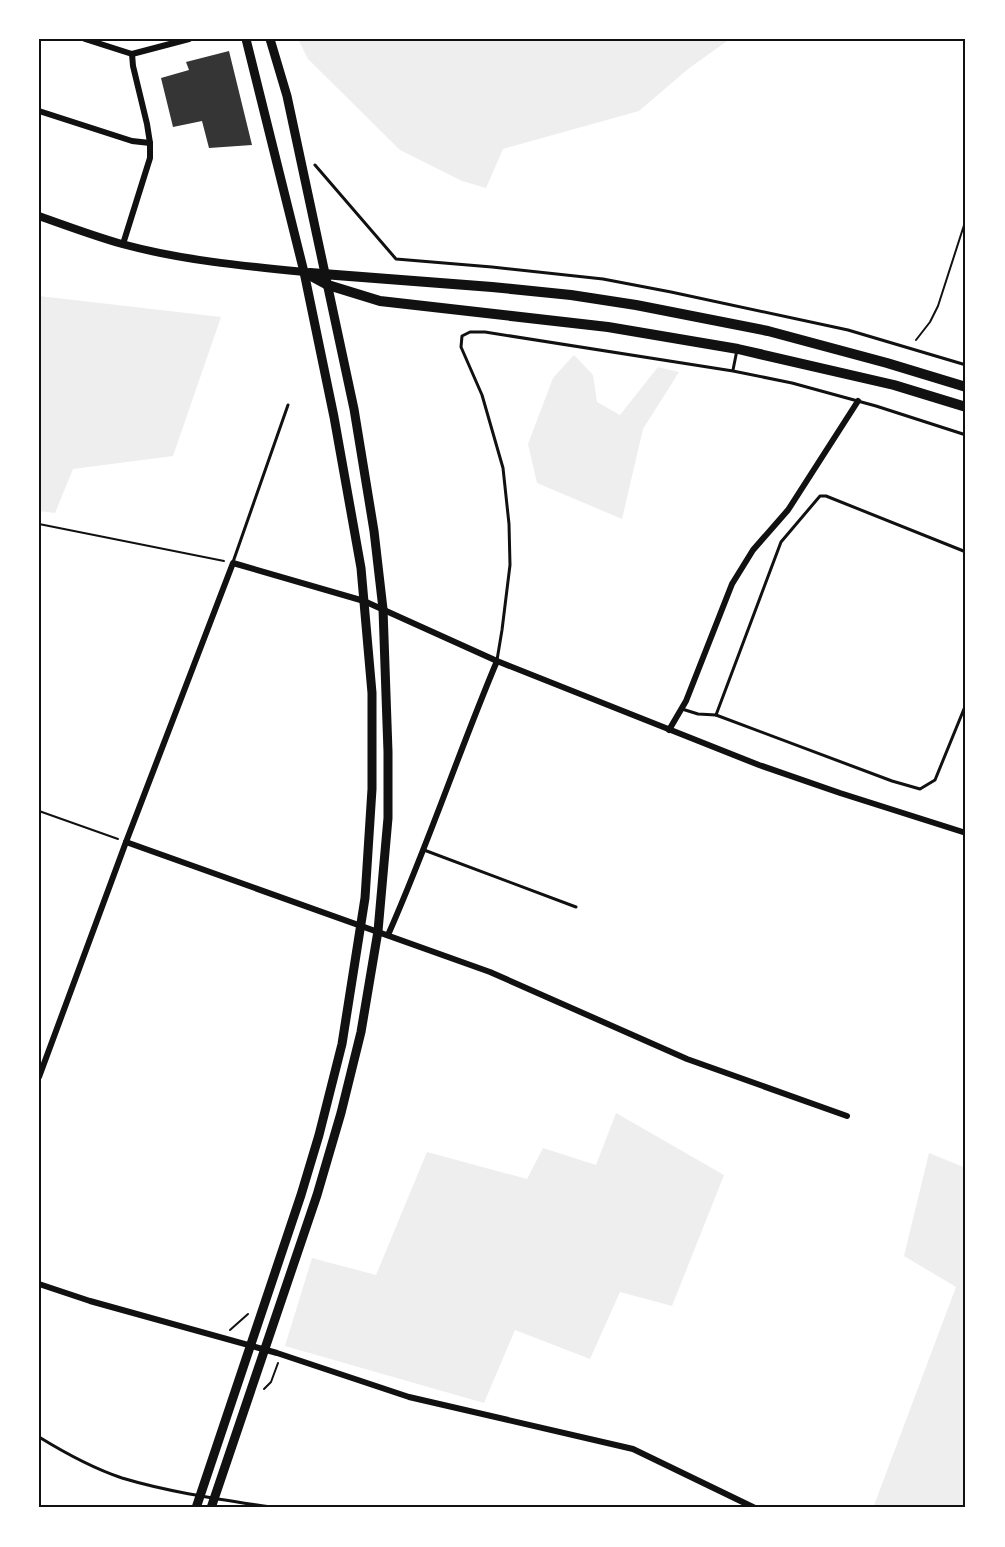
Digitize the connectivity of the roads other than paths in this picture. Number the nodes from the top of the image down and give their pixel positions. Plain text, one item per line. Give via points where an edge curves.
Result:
1 (85, 39) edge
2 (189, 39) edge
3 (246, 39) edge
4 (270, 39) edge
5 (132, 54) junction
6 (39, 111) edge
7 (150, 143) junction
8 (315, 165) dead end
9 (39, 216) edge
10 (123, 244) junction
11 (304, 272) junction
12 (327, 279) junction
13 (738, 348) junction
14 (966, 365) edge
15 (733, 371) junction
16 (966, 387) edge
17 (858, 401) junction
18 (288, 405) dead end
19 (966, 407) edge
20 (966, 435) edge
21 (966, 552) edge
22 (233, 562) junction
23 (364, 601) junction
24 (383, 609) junction
25 (497, 661) junction
26 (966, 704) edge
27 (681, 708) junction
28 (716, 715) junction
29 (669, 730) junction
30 (966, 833) edge
31 (126, 842) junction
32 (424, 850) junction
33 (576, 907) dead end
34 (361, 926) junction
35 (378, 932) junction
36 (388, 935) junction
37 (39, 1077) edge
38 (847, 1116) dead end
39 (39, 1284) edge
40 (39, 1437) edge
41 (196, 1508) edge
42 (211, 1508) edge
43 (276, 1508) edge
44 (755, 1508) edge

1 - 5 street
2 - 5 street
3 - 11 main road
4 - 12 main road via 287,96
5 - 7 street
6 - 7 street via 132,141
7 - 10 street via 150,158
8 - 14 lane via 396,259 603,279 848,330
9 - 10 street
10 - 11 street
11 - 12 highway
11 - 23 main road via 334,417
12 - 13 highway via 380,301 608,327
12 - 16 highway via 572,295 636,305 768,331
12 - 24 main road via 354,409
13 - 15 lane
13 - 19 highway via 894,385
15 - 17 lane
15 - 25 lane via 485,332 462,336 461,347 482,395 503,468 510,565
17 - 20 lane
17 - 27 street via 788,510 753,550 732,584
18 - 22 lane
21 - 28 lane via 820,496 781,542
22 - 23 street
22 - 31 street
23 - 24 street
23 - 34 main road via 372,693 372,789
24 - 25 street
24 - 35 main road via 388,818
25 - 29 street
25 - 32 street
26 - 28 lane via 935,780 920,789
27 - 28 lane
27 - 29 street
29 - 30 street via 759,765
31 - 34 street
31 - 37 street
32 - 33 lane
32 - 36 street
34 - 35 street
34 - 41 main road via 342,1044 319,1135
35 - 36 street
35 - 42 main road via 361,1032 341,1113
36 - 38 street via 490,972 687,1059
39 - 44 street via 90,1301 228,1335 278,1357 408,1397 633,1449
40 - 43 lane via 86,1464 121,1478 172,1491

